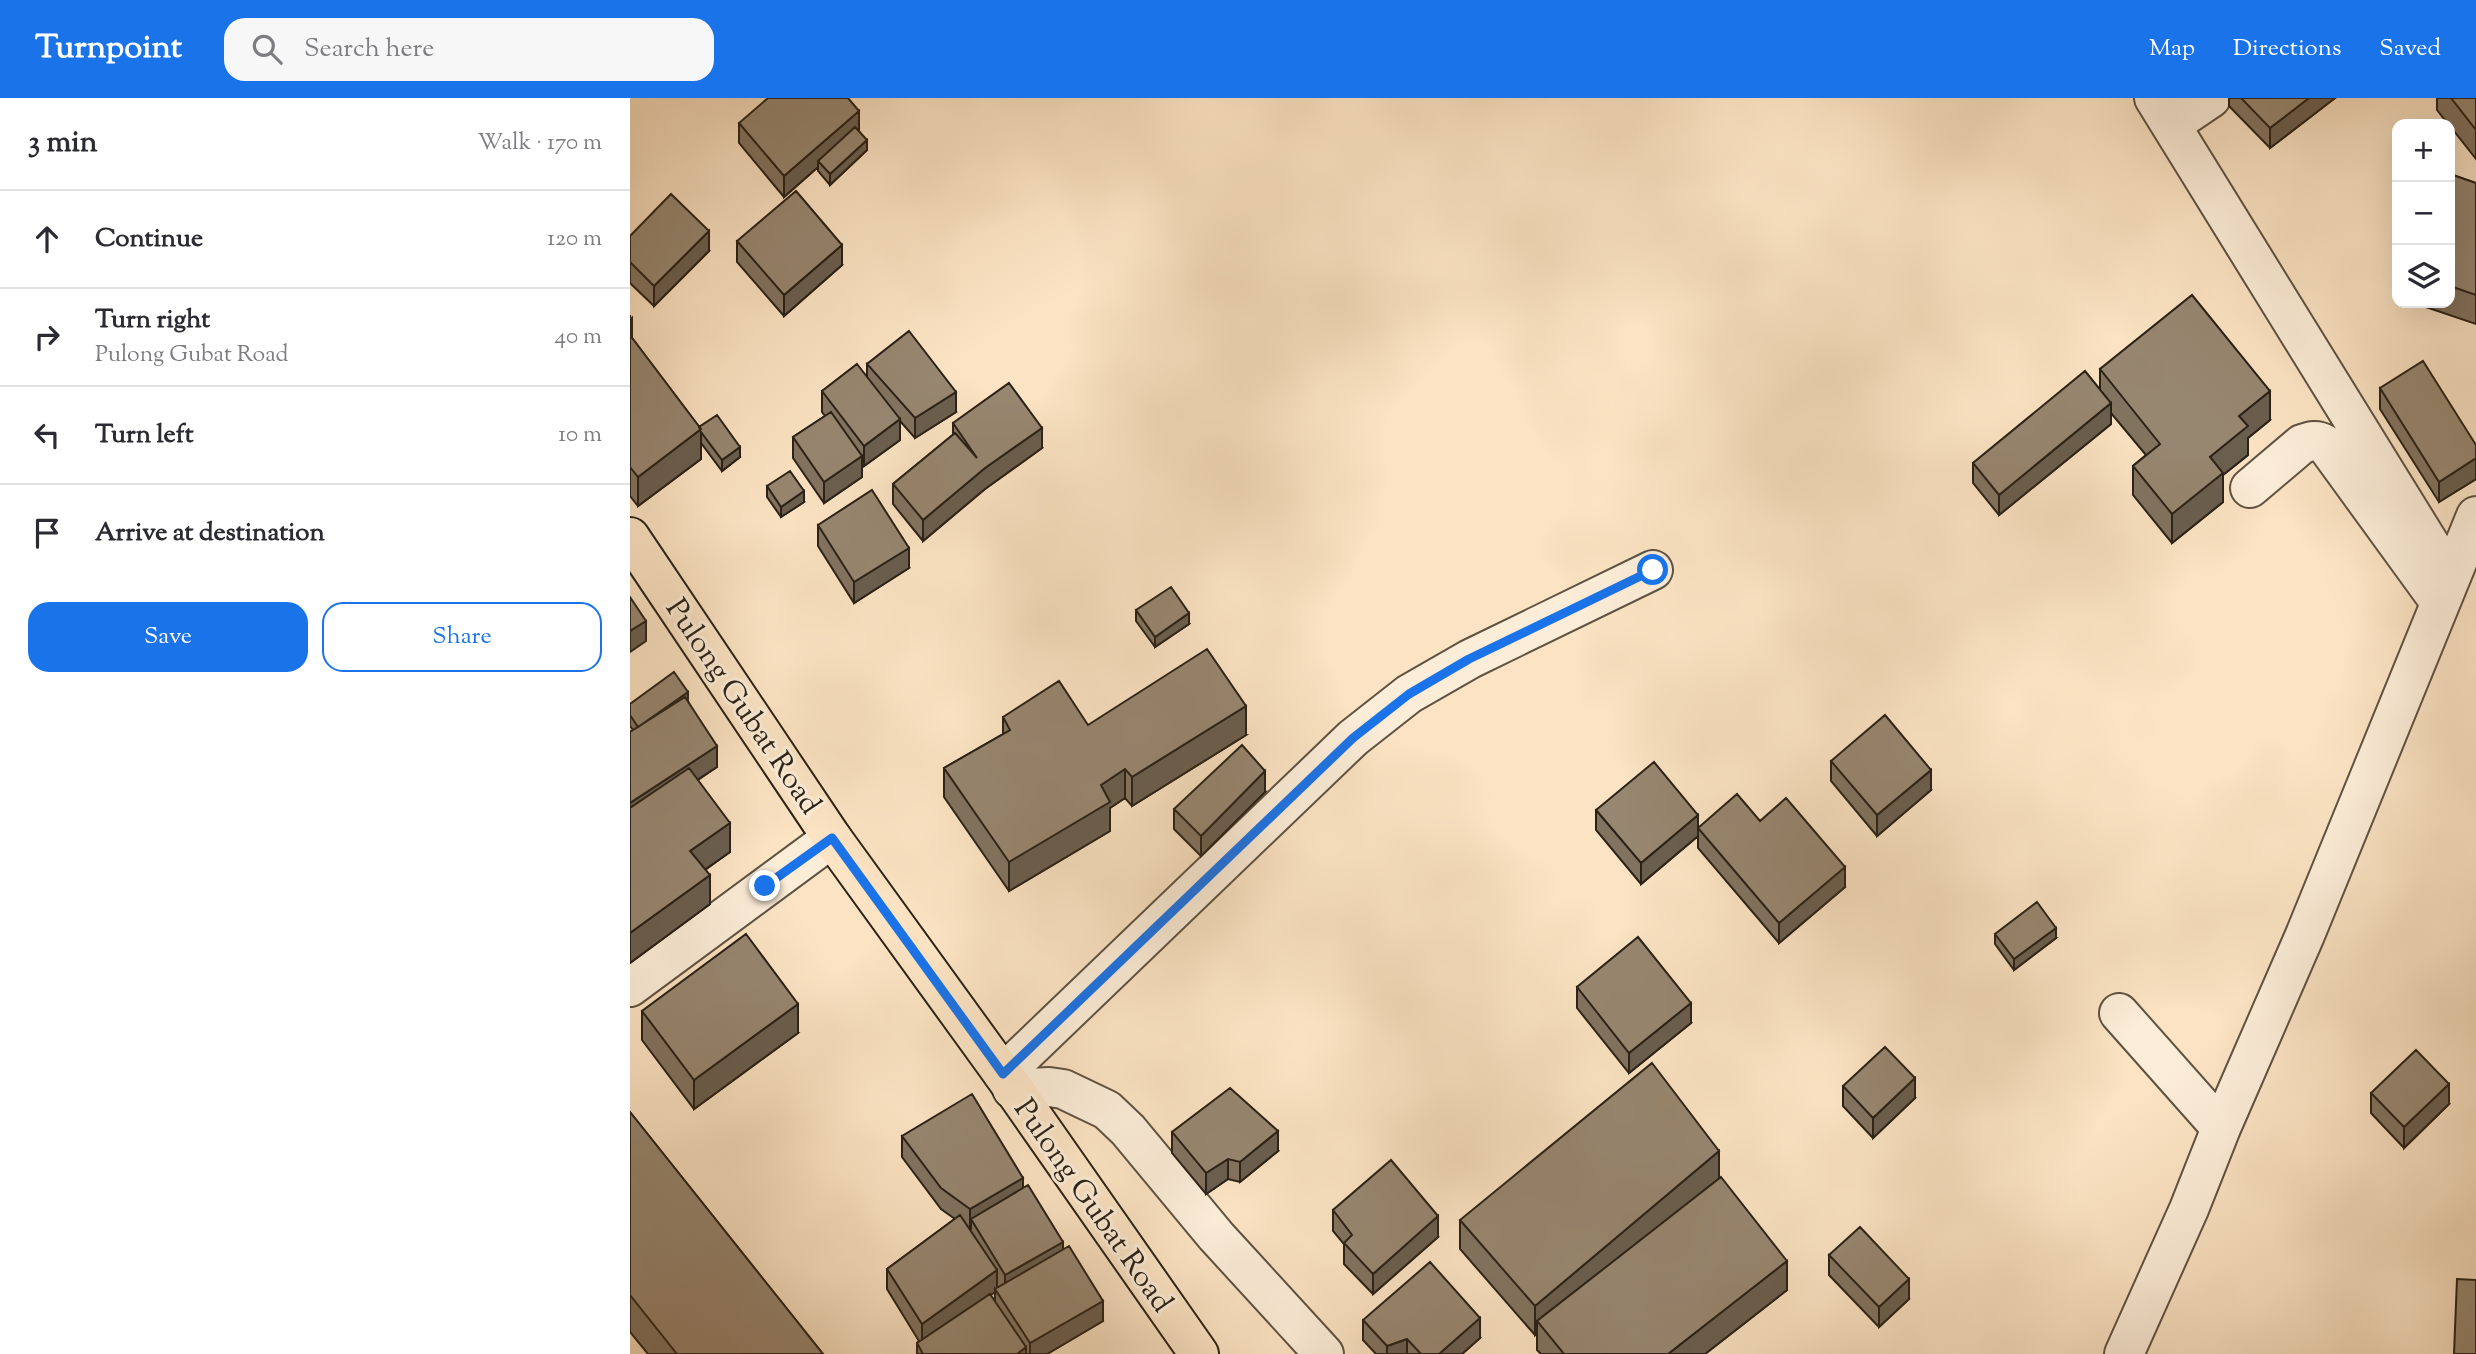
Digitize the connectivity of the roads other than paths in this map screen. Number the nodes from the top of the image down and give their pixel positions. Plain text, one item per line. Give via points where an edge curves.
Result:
1 (2211, 98) edge
2 (2163, 112) edge
3 (2250, 488) dead end
4 (2476, 516) edge
5 (631, 541) edge
6 (1653, 570) dead end
7 (2445, 589) junction
8 (832, 838) junction
9 (630, 987) edge
10 (2119, 1013) dead end
11 (1008, 1082) junction
12 (2221, 1128) junction
13 (1199, 1354) edge
14 (1324, 1354) edge
15 (2124, 1354) edge

1 - 2 street
2 - 7 street
3 - 7 street via 2302,444 2311,440 2325,444
4 - 7 street
5 - 8 main road, Pulong Gubat Road
6 - 11 street via 1469,659 1399,702 1353,738
7 - 12 street via 2305,935
8 - 9 street
8 - 11 main road, Pulong Gubat Road
10 - 12 street
11 - 13 main road, Pulong Gubat Road
11 - 14 street via 1063,1089 1107,1110
12 - 15 street

